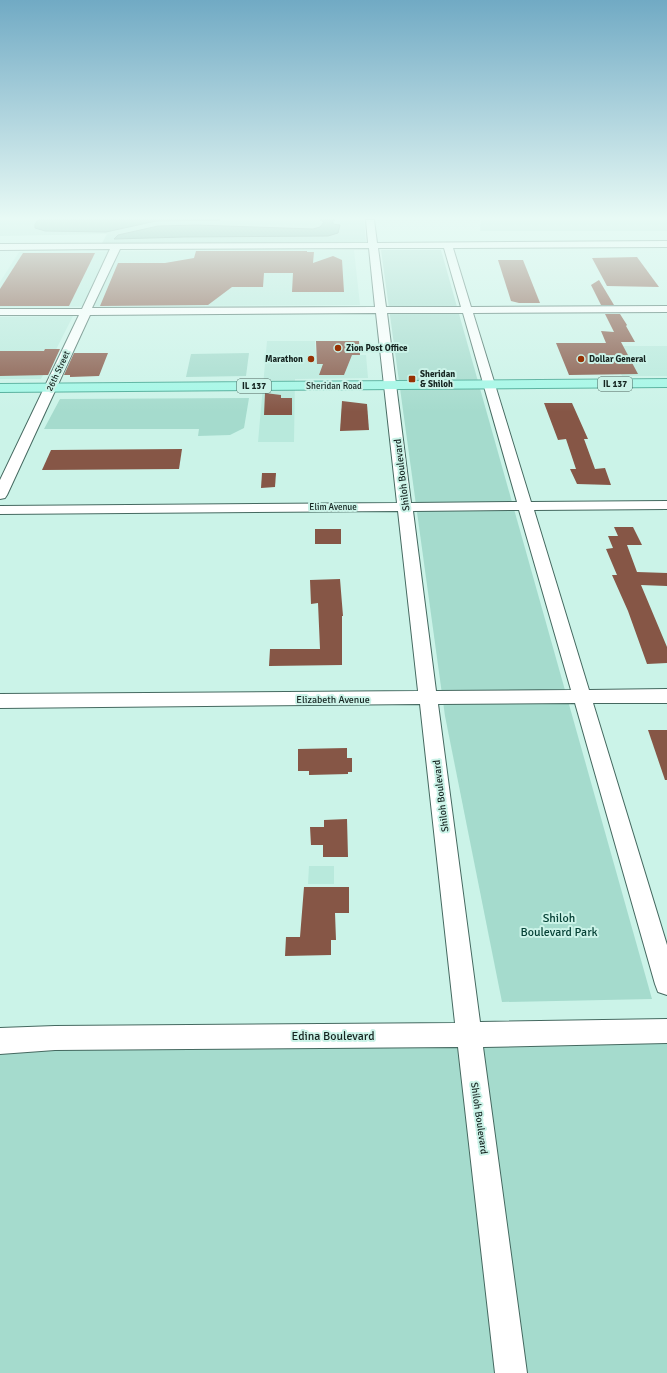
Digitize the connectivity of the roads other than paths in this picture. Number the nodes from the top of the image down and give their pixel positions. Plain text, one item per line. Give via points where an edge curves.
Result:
1 (98, 284) edge
2 (378, 284) edge
3 (459, 284) edge
4 (667, 309) edge
5 (467, 310) junction
6 (381, 311) junction
7 (0, 312) edge
8 (85, 312) junction
9 (667, 383) edge
10 (390, 385) junction
11 (489, 385) junction
12 (0, 388) edge
13 (50, 388) junction
14 (0, 495) edge
15 (667, 505) edge
16 (525, 506) junction
17 (405, 507) junction
18 (0, 510) edge
19 (667, 696) edge
20 (582, 697) junction
21 (428, 698) junction
22 (0, 702) edge
23 (667, 984) edge
24 (667, 1031) edge
25 (469, 1035) junction
26 (0, 1041) edge
27 (511, 1373) edge

1 - 8 street, 26th Street
2 - 6 street, Shiloh Boulevard
3 - 5 street
4 - 5 street
5 - 6 street
5 - 11 street
6 - 8 street
6 - 10 street, Shiloh Boulevard
7 - 8 street
8 - 13 street, 26th Street
9 - 11 main road, Sheridan Road / IL 137
10 - 11 main road, Sheridan Road / IL 137
10 - 13 main road, Sheridan Road / IL 137
10 - 17 street, Shiloh Boulevard
11 - 16 street
12 - 13 main road, Sheridan Road / IL 137
13 - 14 street, 26th Street
15 - 16 street, Elim Avenue
16 - 17 street, Elim Avenue
16 - 20 street
17 - 18 street, Elim Avenue
17 - 21 street, Shiloh Boulevard
19 - 20 street, Elizabeth Avenue
20 - 21 street, Elizabeth Avenue
20 - 23 street
21 - 22 street, Elizabeth Avenue
21 - 25 street, Shiloh Boulevard
24 - 25 street, Edina Boulevard
25 - 26 street, Edina Boulevard via 54,1038
25 - 27 street, Shiloh Boulevard

